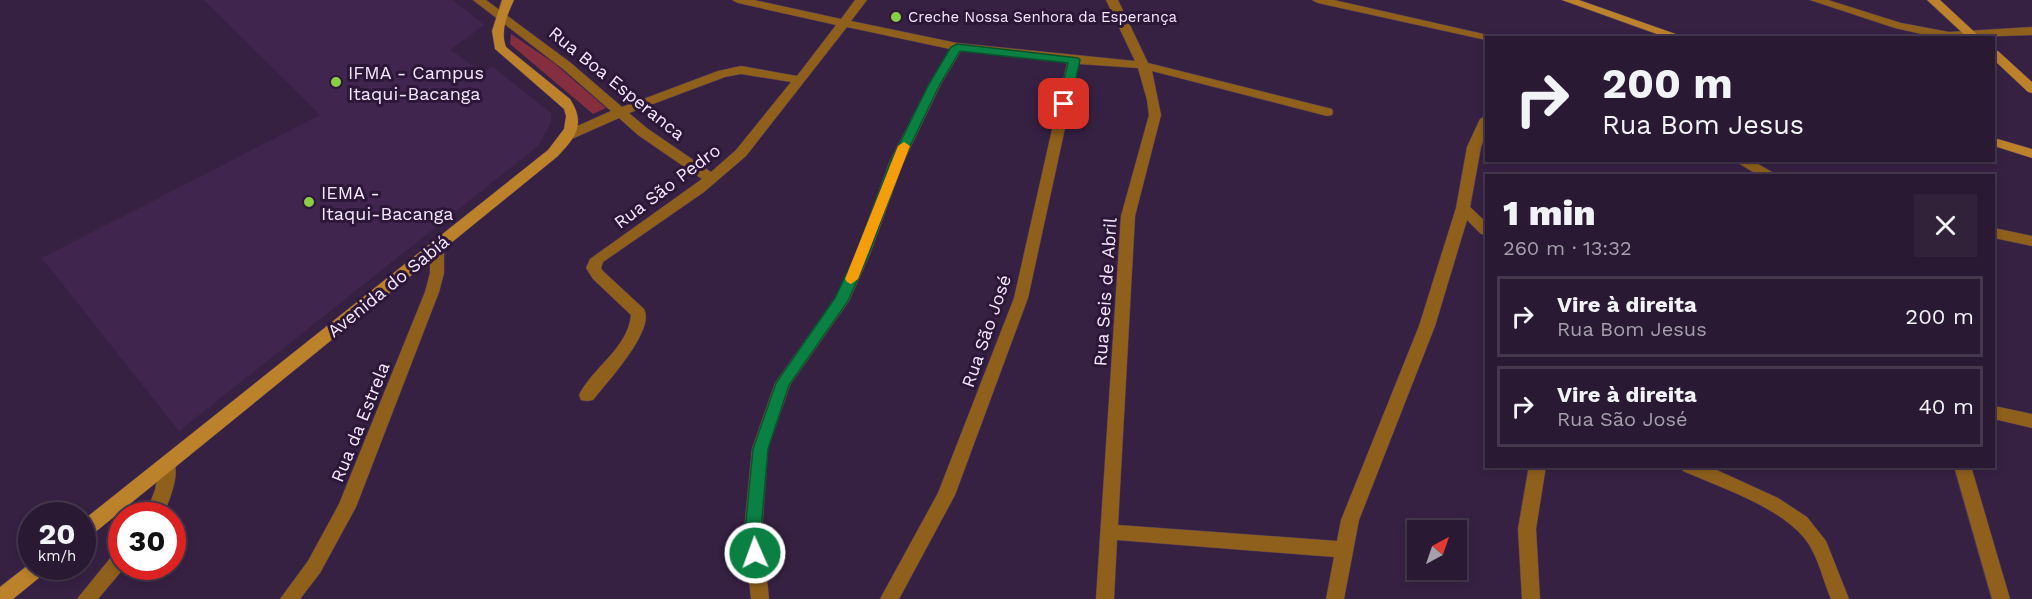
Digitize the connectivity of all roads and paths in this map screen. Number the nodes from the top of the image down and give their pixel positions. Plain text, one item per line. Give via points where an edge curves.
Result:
1 (479, 0) edge
2 (738, 0) edge
3 (861, 0) edge
4 (1112, 0) edge
5 (1318, 0) edge
6 (1568, 0) edge
7 (1816, 0) edge
8 (1933, 0) edge
9 (504, 7) edge
10 (843, 24) junction
11 (2032, 32) edge
12 (1486, 36) edge
13 (1675, 36) edge
14 (1950, 36) edge
15 (1974, 36) edge
16 (1986, 36) edge
17 (957, 47) junction
18 (1995, 55) edge
19 (1074, 60) junction
20 (1142, 65) junction
21 (800, 80) junction
22 (2032, 88) edge
23 (620, 112) junction
24 (1328, 112) dead end
25 (1485, 121) edge
26 (569, 135) junction
27 (1995, 142) edge
28 (2032, 154) edge
29 (1743, 162) edge
30 (1769, 174) edge
31 (711, 178) junction
32 (1462, 208) junction
33 (1485, 229) edge
34 (1995, 233) edge
35 (2032, 241) edge
36 (437, 248) junction
37 (587, 395) dead end
38 (1995, 413) edge
39 (2032, 421) edge
40 (167, 464) junction
41 (1538, 468) edge
42 (1694, 468) edge
43 (1963, 468) edge
44 (159, 502) edge
45 (96, 521) edge
46 (1110, 532) junction
47 (1344, 550) junction
48 (108, 573) edge
49 (23, 580) edge
50 (0, 598) edge
51 (86, 599) edge
52 (290, 599) edge
53 (760, 599) edge
54 (889, 599) edge
55 (1105, 599) edge
56 (1335, 599) edge
57 (1531, 599) edge
58 (1840, 599) edge
59 (2001, 599) edge

1 - 9 street, Rua Boa Esperanca
2 - 10 street
3 - 10 street, Rua São Pedro
4 - 20 street, Rua Seis de Abril
5 - 12 street
6 - 13 main road
7 - 14 street via 1923,32
8 - 15 main road
9 - 23 street, Rua Boa Esperanca
9 - 26 main road via 496,32 501,50 566,102 573,117
10 - 17 street
10 - 21 street, Rua São Pedro
11 - 16 street
17 - 19 street
17 - 53 street via 896,163 863,254 841,301 783,383 760,449 753,531
18 - 22 main road
19 - 20 street
19 - 54 street, Rua São José via 1021,298 946,495
20 - 24 street
20 - 46 street, Rua Seis de Abril via 1155,101 1155,115 1128,216
21 - 23 street via 741,70
21 - 31 street, Rua São Pedro via 741,153
23 - 26 street
23 - 31 street, Rua Boa Esperanca
25 - 32 street via 1474,147
26 - 36 main road, Avenida do Sabiá via 553,153
27 - 28 main road
29 - 30 street
31 - 37 street, Rua São Pedro via 597,259 593,268 639,313 640,320
32 - 33 street
32 - 47 street via 1427,326 1350,520
34 - 35 street
36 - 40 main road, Avenida do Sabiá
36 - 52 street, Rua da Estrela via 432,292 347,507 315,567
38 - 39 street
40 - 44 street
40 - 45 main road, Avenida do Sabiá
41 - 57 street via 1527,529
42 - 58 street via 1748,492 1792,516 1810,531
43 - 59 street
46 - 47 street
46 - 55 street, Rua Seis de Abril
47 - 56 street
48 - 51 street
49 - 50 main road

